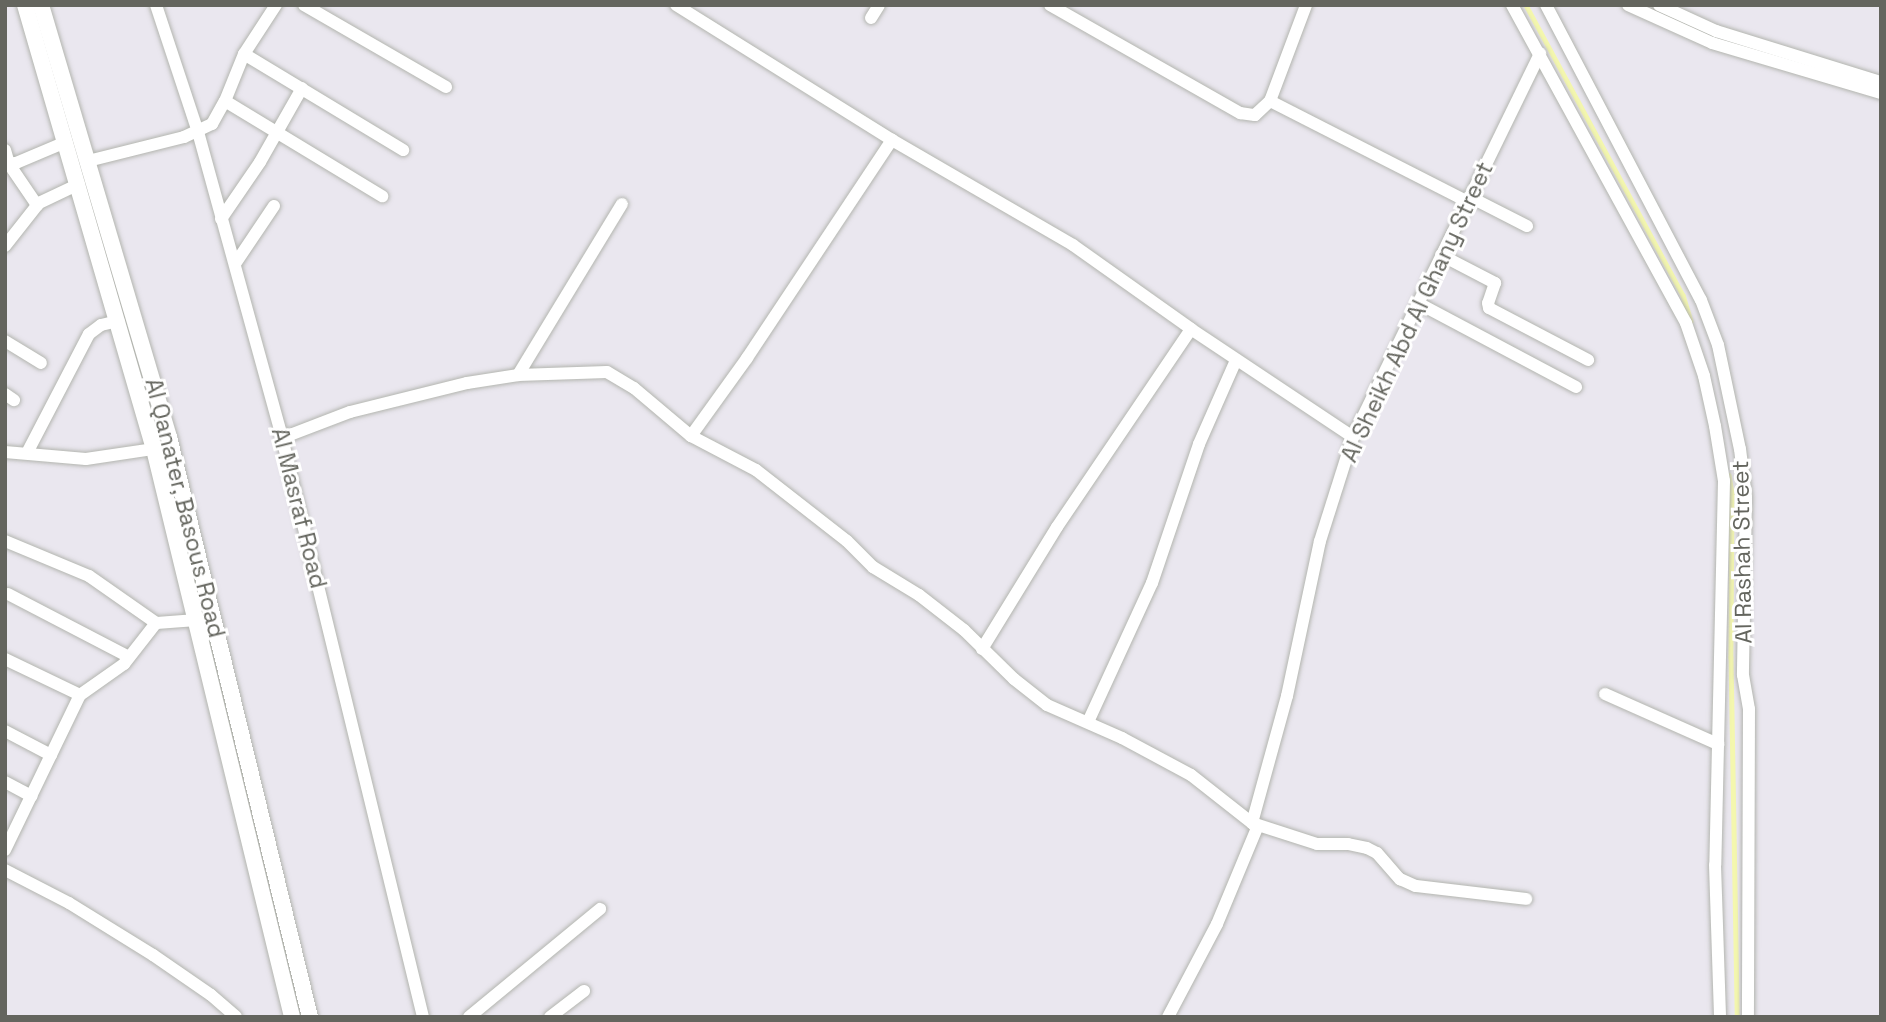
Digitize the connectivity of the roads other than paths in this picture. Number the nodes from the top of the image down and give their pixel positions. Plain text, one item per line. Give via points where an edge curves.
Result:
1 (25, 5) edge
2 (41, 5) edge
3 (156, 5) edge
4 (276, 5) edge
5 (304, 5) edge
6 (676, 5) edge
7 (879, 5) edge
8 (1050, 5) edge
9 (1306, 5) edge
10 (1512, 5) edge
11 (1546, 5) edge
12 (1628, 5) edge
13 (1659, 5) edge
14 (871, 18) dead end
15 (1540, 53) junction
16 (244, 54) junction
17 (1881, 82) edge
18 (446, 87) dead end
19 (302, 88) junction
20 (1881, 93) edge
21 (225, 101) junction
22 (1270, 101) junction
23 (198, 132) junction
24 (277, 133) junction
25 (892, 140) junction
26 (66, 142) junction
27 (5, 150) edge
28 (403, 150) dead end
29 (88, 161) junction
30 (7, 164) edge
31 (79, 184) junction
32 (382, 197) dead end
33 (1469, 199) junction
34 (622, 204) dead end
35 (37, 205) junction
36 (274, 206) dead end
37 (221, 219) junction
38 (1527, 226) dead end
39 (5, 246) edge
40 (1441, 255) junction
41 (235, 264) junction
42 (1418, 303) junction
43 (119, 321) junction
44 (1191, 329) junction
45 (5, 341) edge
46 (1236, 360) junction
47 (1588, 360) dead end
48 (41, 363) dead end
49 (518, 375) junction
50 (1576, 387) dead end
51 (691, 436) junction
52 (282, 438) junction
53 (1353, 438) junction
54 (154, 449) junction
55 (5, 452) edge
56 (27, 453) junction
57 (5, 541) edge
58 (8, 594) dead end
59 (197, 620) junction
60 (156, 623) junction
61 (982, 649) junction
62 (129, 657) junction
63 (5, 659) edge
64 (1605, 694) dead end
65 (80, 695) junction
66 (1088, 722) junction
67 (5, 732) edge
68 (1718, 744) junction
69 (51, 754) junction
70 (5, 782) edge
71 (31, 796) junction
72 (1252, 822) junction
73 (5, 850) edge
74 (5, 870) edge
75 (1526, 898) dead end
76 (600, 909) dead end
77 (584, 991) dead end
78 (236, 1017) edge
79 (292, 1017) edge
80 (310, 1017) edge
81 (422, 1017) edge
82 (469, 1017) edge
83 (550, 1017) edge
84 (1168, 1017) edge
85 (1720, 1017) edge
86 (1748, 1017) edge

1 - 26 main road, Al Qanater, Basous Road
2 - 29 main road, Al Qanater, Basous Road
3 - 23 street, Al Masraf Road
4 - 16 street
5 - 18 street
6 - 25 street
7 - 14 street
8 - 22 street via 1240,113 1255,115
9 - 22 street
10 - 15 street, Al Rashah Street
11 - 86 street, Al Rashah Street via 1701,300 1736,426 1745,497
12 - 20 street via 1712,43
13 - 17 street via 1716,31
15 - 33 street, Al Sheikh Abd Al Ghany Street
15 - 68 street, Al Rashah Street via 1686,323 1704,376 1724,481
16 - 19 street
16 - 21 street
19 - 24 street
19 - 28 street
21 - 23 street via 212,124
21 - 24 street
22 - 33 street
23 - 29 street
23 - 37 street, Al Masraf Road
24 - 32 street
24 - 37 street
25 - 44 street via 1073,246
25 - 51 street
26 - 30 street
26 - 31 main road, Al Qanater, Basous Road
27 - 30 street
29 - 80 main road, Al Qanater, Basous Road via 169,437
30 - 35 street
31 - 35 street
31 - 43 main road, Al Qanater, Basous Road
33 - 38 street
33 - 40 street, Al Sheikh Abd Al Ghany Street
34 - 49 street
35 - 39 street
36 - 41 street
37 - 41 street, Al Masraf Road
40 - 42 street, Al Sheikh Abd Al Ghany Street
40 - 47 street via 1495,283 1489,307
41 - 52 street, Al Masraf Road
42 - 50 street
42 - 53 street, Al Sheikh Abd Al Ghany Street
43 - 54 main road, Al Qanater, Basous Road
43 - 56 street via 89,334
44 - 46 street
44 - 61 street
45 - 48 street
46 - 53 street
46 - 66 street via 1199,444 1152,583
49 - 51 street via 607,372 634,388
49 - 52 street via 413,395
51 - 61 street via 756,470
52 - 81 street, Al Masraf Road
53 - 72 street, Al Sheikh Abd Al Ghany Street via 1320,541 1287,696
54 - 56 street via 102,458
54 - 59 main road, Al Qanater, Basous Road
55 - 56 street
57 - 60 street via 89,576
58 - 62 street
59 - 60 street
59 - 79 main road, Al Qanater, Basous Road
60 - 62 street
61 - 66 street via 1047,705
62 - 65 street
63 - 65 street
64 - 68 street
65 - 69 street
66 - 72 street via 1191,775
67 - 69 street
68 - 85 street, Al Rashah Street via 1715,875
69 - 71 street
70 - 71 street
71 - 73 street
72 - 75 street via 1317,844 1367,848 1399,879 1416,886
72 - 84 street, Al Sheikh Abd Al Ghany Street via 1256,828 1217,924
74 - 78 street via 153,954
76 - 82 street
77 - 83 street

